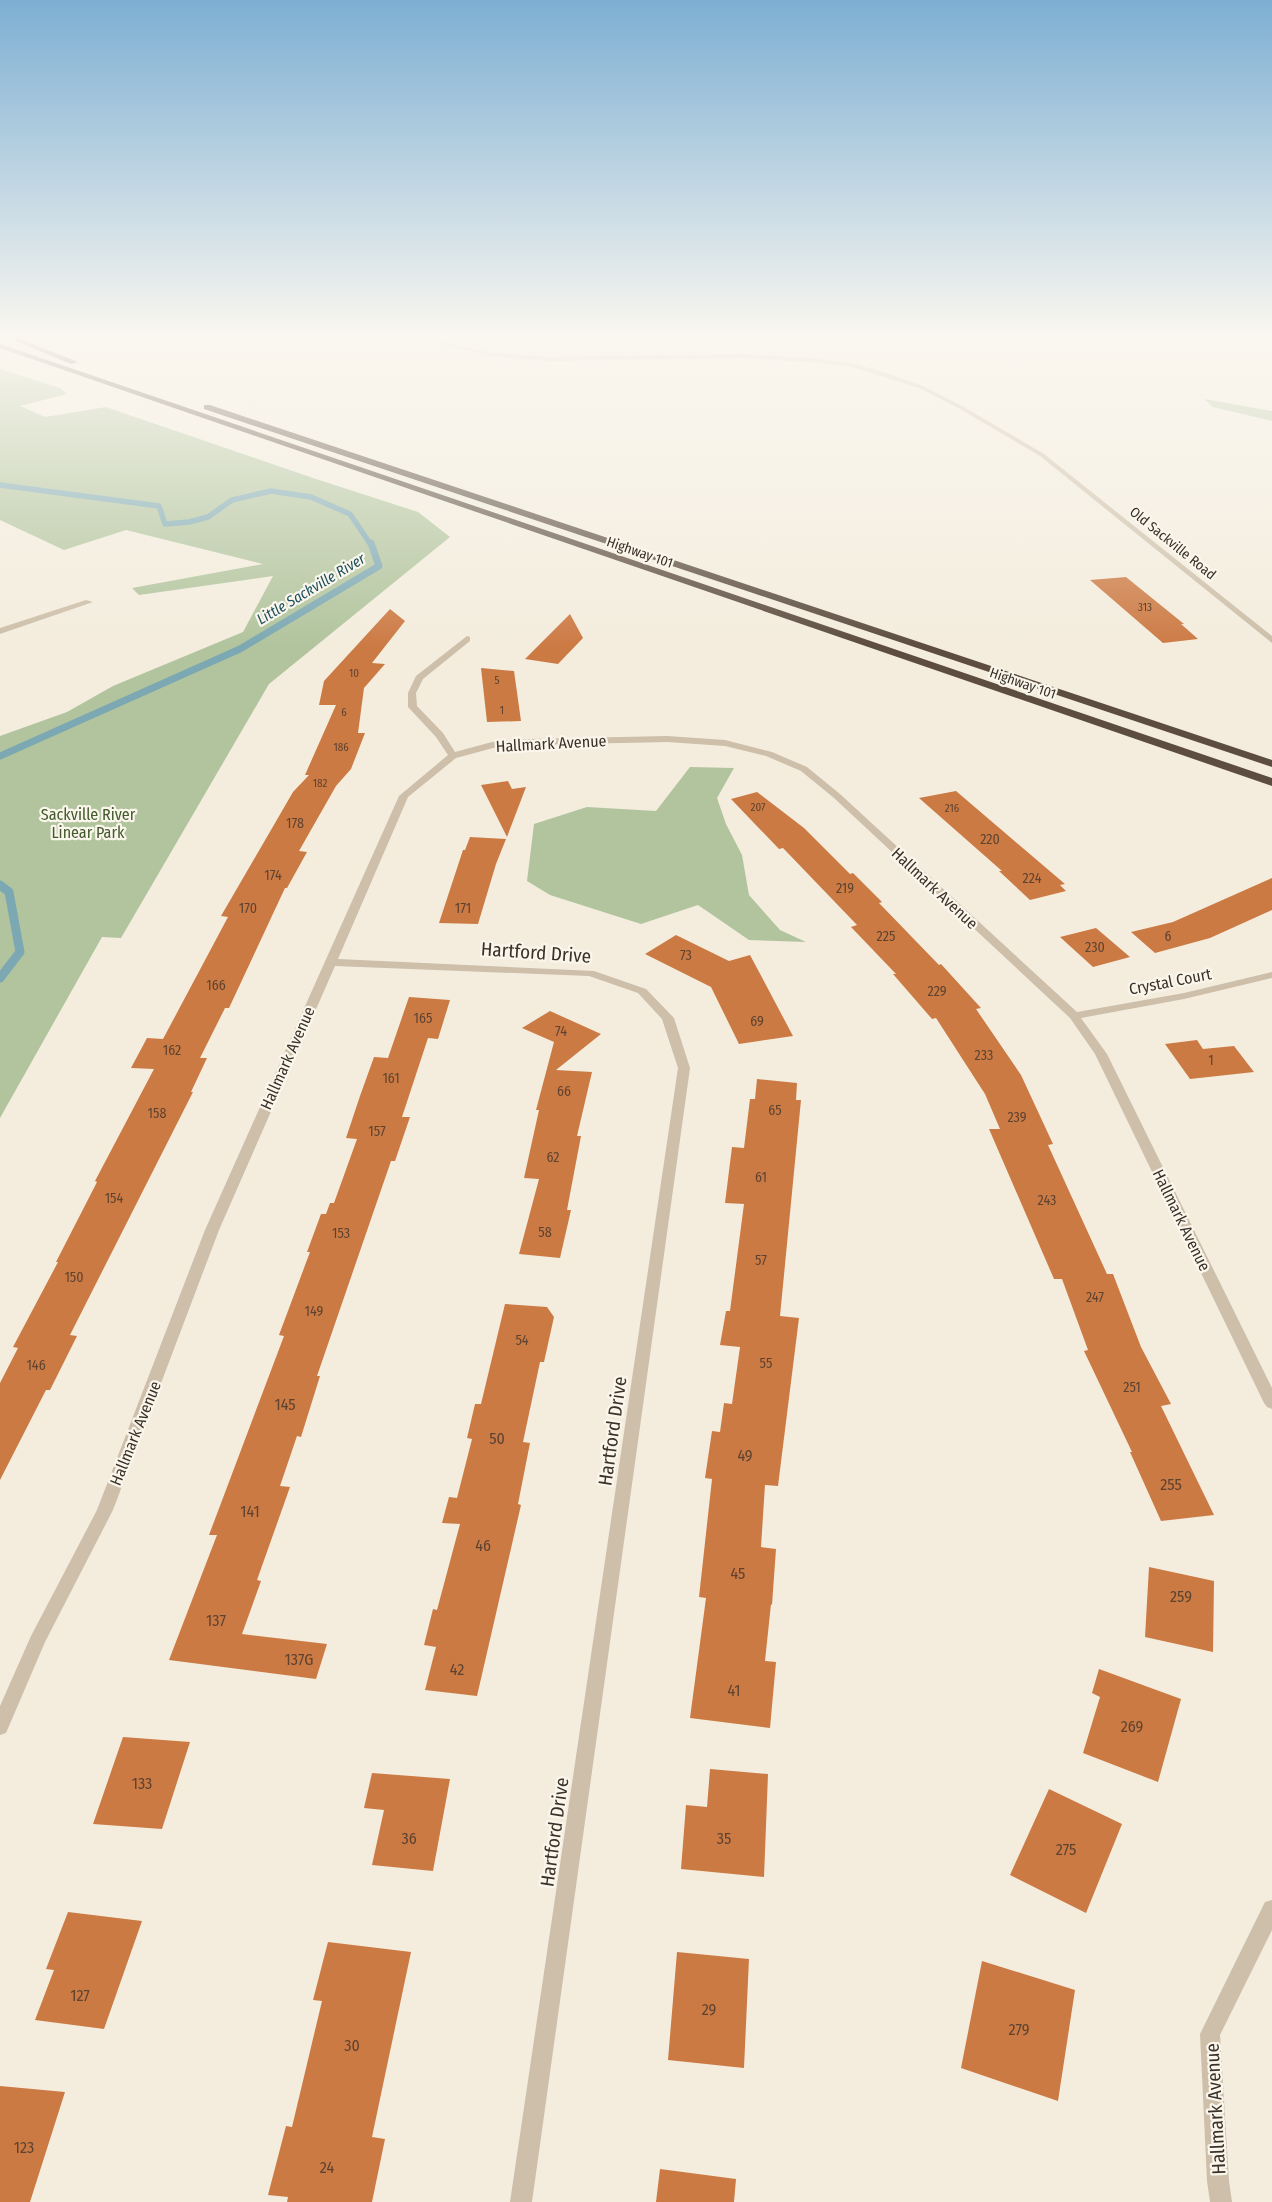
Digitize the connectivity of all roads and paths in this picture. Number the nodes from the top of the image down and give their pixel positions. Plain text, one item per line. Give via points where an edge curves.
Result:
1 (279, 442) edge
2 (311, 442) edge
3 (1019, 442) edge
4 (89, 602) dead end
5 (1272, 628) edge
6 (1257, 629) junction
7 (0, 631) edge
8 (467, 639) dead end
9 (1272, 640) edge
10 (453, 756) junction
11 (1272, 764) edge
12 (1272, 782) edge
13 (329, 962) junction
14 (1272, 976) edge
15 (1074, 1016) junction
16 (1272, 1403) edge
17 (0, 1727) edge
18 (1272, 1909) edge
19 (521, 2202) edge
20 (1221, 2202) edge

1 - 12 highway, Highway 101
2 - 11 highway, Highway 101
3 - 6 street, Old Sackville Road via 1042,455
4 - 7 street
5 - 6 street
6 - 9 street, Old Sackville Road
8 - 10 street via 419,678 412,693 413,707 440,735
10 - 13 street, Hallmark Avenue via 404,796
10 - 15 street, Hallmark Avenue via 492,745 667,739 725,743 769,754 804,768
13 - 17 street, Hallmark Avenue via 212,1230 105,1510 37,1641
13 - 19 street, Hartford Drive via 590,973 642,991 668,1018 684,1068
14 - 15 street, Crystal Court
15 - 16 street, Hallmark Avenue via 1101,1054
18 - 20 street, Hallmark Avenue via 1210,2034

